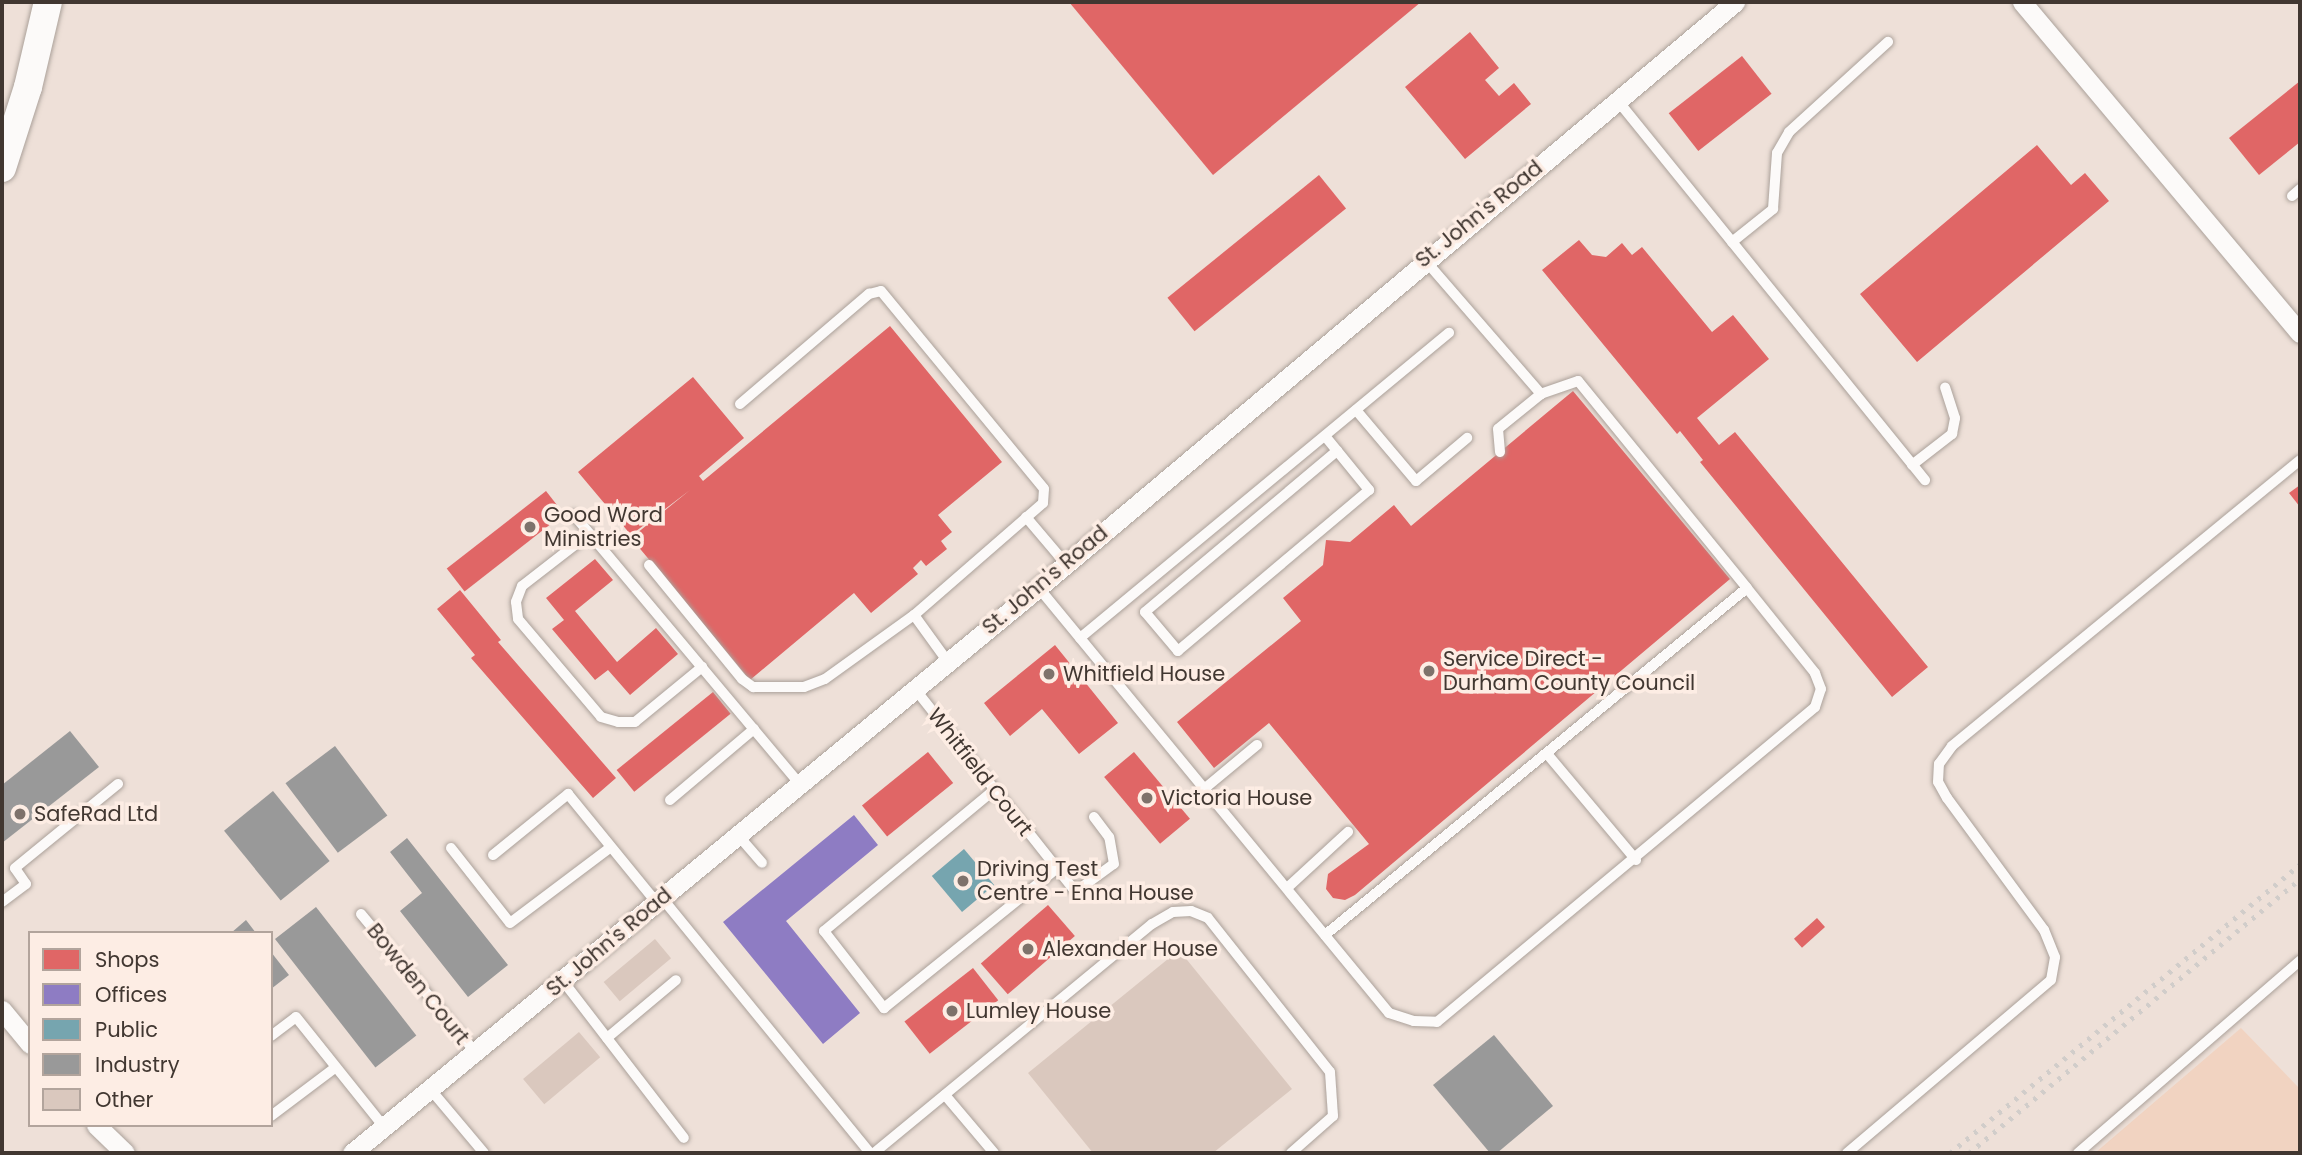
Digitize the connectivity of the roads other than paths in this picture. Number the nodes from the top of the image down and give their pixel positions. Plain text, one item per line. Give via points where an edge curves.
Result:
1 (48, 2) edge
2 (1735, 2) edge
3 (2022, 2) edge
4 (1888, 42) dead end
5 (1618, 101) junction
6 (2, 168) edge
7 (1732, 242) junction
8 (1424, 259) junction
9 (1449, 333) dead end
10 (2300, 333) edge
11 (1945, 388) dead end
12 (1541, 394) junction
13 (740, 404) dead end
14 (1356, 410) junction
15 (1325, 436) junction
16 (1467, 438) dead end
17 (1337, 451) dead end
18 (1500, 452) dead end
19 (2300, 460) edge
20 (1912, 465) junction
21 (1925, 481) dead end
22 (574, 515) dead end
23 (1026, 517) junction
24 (589, 534) junction
25 (1065, 563) junction
26 (649, 565) dead end
27 (1038, 587) junction
28 (1747, 588) junction
29 (914, 615) junction
30 (1080, 638) junction
31 (948, 662) junction
32 (702, 667) junction
33 (914, 688) junction
34 (754, 729) junction
35 (1257, 745) dead end
36 (1548, 755) junction
37 (798, 782) junction
38 (118, 784) dead end
39 (1204, 789) junction
40 (994, 790) junction
41 (670, 800) dead end
42 (1094, 817) dead end
43 (1348, 832) dead end
44 (737, 834) junction
45 (611, 846) junction
46 (451, 848) dead end
47 (493, 855) dead end
48 (1636, 860) junction
49 (762, 863) dead end
50 (1055, 869) junction
51 (1287, 888) junction
52 (660, 901) junction
53 (2, 902) edge
54 (361, 914) dead end
55 (1325, 934) junction
56 (2300, 961) edge
57 (676, 980) dead end
58 (563, 981) junction
59 (2, 1010) edge
60 (273, 1034) edge
61 (607, 1038) junction
62 (28, 1042) edge
63 (475, 1053) junction
64 (336, 1067) junction
65 (431, 1090) junction
66 (945, 1095) junction
67 (273, 1114) edge
68 (98, 1127) edge
69 (384, 1128) junction
70 (684, 1138) dead end
71 (125, 1153) edge
72 (352, 1153) edge
73 (484, 1153) edge
74 (872, 1153) edge
75 (994, 1153) edge
76 (1291, 1153) edge
77 (1847, 1153) edge
78 (2078, 1153) edge

1 - 6 main road
2 - 5 street, St. John's Road
3 - 10 street
4 - 7 lane via 1789,132 1777,153 1773,209
5 - 7 lane
5 - 8 street, St. John's Road
7 - 20 lane
8 - 12 lane
8 - 25 street, St. John's Road
9 - 14 lane
11 - 20 lane via 1955,418 1952,434
12 - 18 lane via 1498,429
12 - 28 lane via 1578,381
13 - 23 lane via 869,294 881,291 1044,489 1042,503
14 - 15 lane
14 - 16 lane via 1416,481
15 - 17 lane via 1369,490 1178,651 1145,612
15 - 30 lane
19 - 77 lane via 1952,746 1939,764 1938,782 1947,798 2044,930 2055,957 2051,980
20 - 21 lane
22 - 24 lane
23 - 25 lane
23 - 29 lane
24 - 32 lane
24 - 32 lane via 522,586 516,602 518,619 601,717 635,722
25 - 27 street, St. John's Road
26 - 29 lane via 741,679 753,687 804,687 825,678
27 - 30 lane
27 - 31 street, St. John's Road
28 - 36 lane
28 - 48 lane via 1815,673 1821,689 1815,707
29 - 31 lane
30 - 39 lane
31 - 33 street, St. John's Road
32 - 34 lane
33 - 37 street, St. John's Road
33 - 40 lane, Whitfield Court
34 - 37 lane
34 - 41 lane
35 - 39 lane
36 - 48 lane
36 - 55 lane
37 - 44 street, St. John's Road
38 - 53 lane via 15,868 26,884
39 - 51 lane
40 - 50 lane, Whitfield Court
40 - 50 lane via 824,931 884,1008
42 - 50 lane, Whitfield Court via 1109,837 1114,864 1082,887 1073,888
43 - 51 lane
44 - 49 lane
44 - 52 street, St. John's Road
45 - 46 lane via 510,923
45 - 47 lane via 568,794
45 - 52 lane
48 - 55 lane via 1437,1021 1414,1021 1389,1013
51 - 55 lane
52 - 58 street, St. John's Road
52 - 74 lane
54 - 63 lane, Bowden Court
56 - 78 lane
57 - 61 lane
58 - 61 lane
58 - 63 street, St. John's Road
59 - 62 street
60 - 64 lane via 296,1017
61 - 70 lane
63 - 65 street, St. John's Road
64 - 67 lane
64 - 69 lane
65 - 69 street, St. John's Road
65 - 73 lane
66 - 74 lane
66 - 75 lane
66 - 76 lane via 1152,925 1173,912 1191,911 1208,918 1330,1072 1333,1116
68 - 71 street
69 - 72 street, St. John's Road

